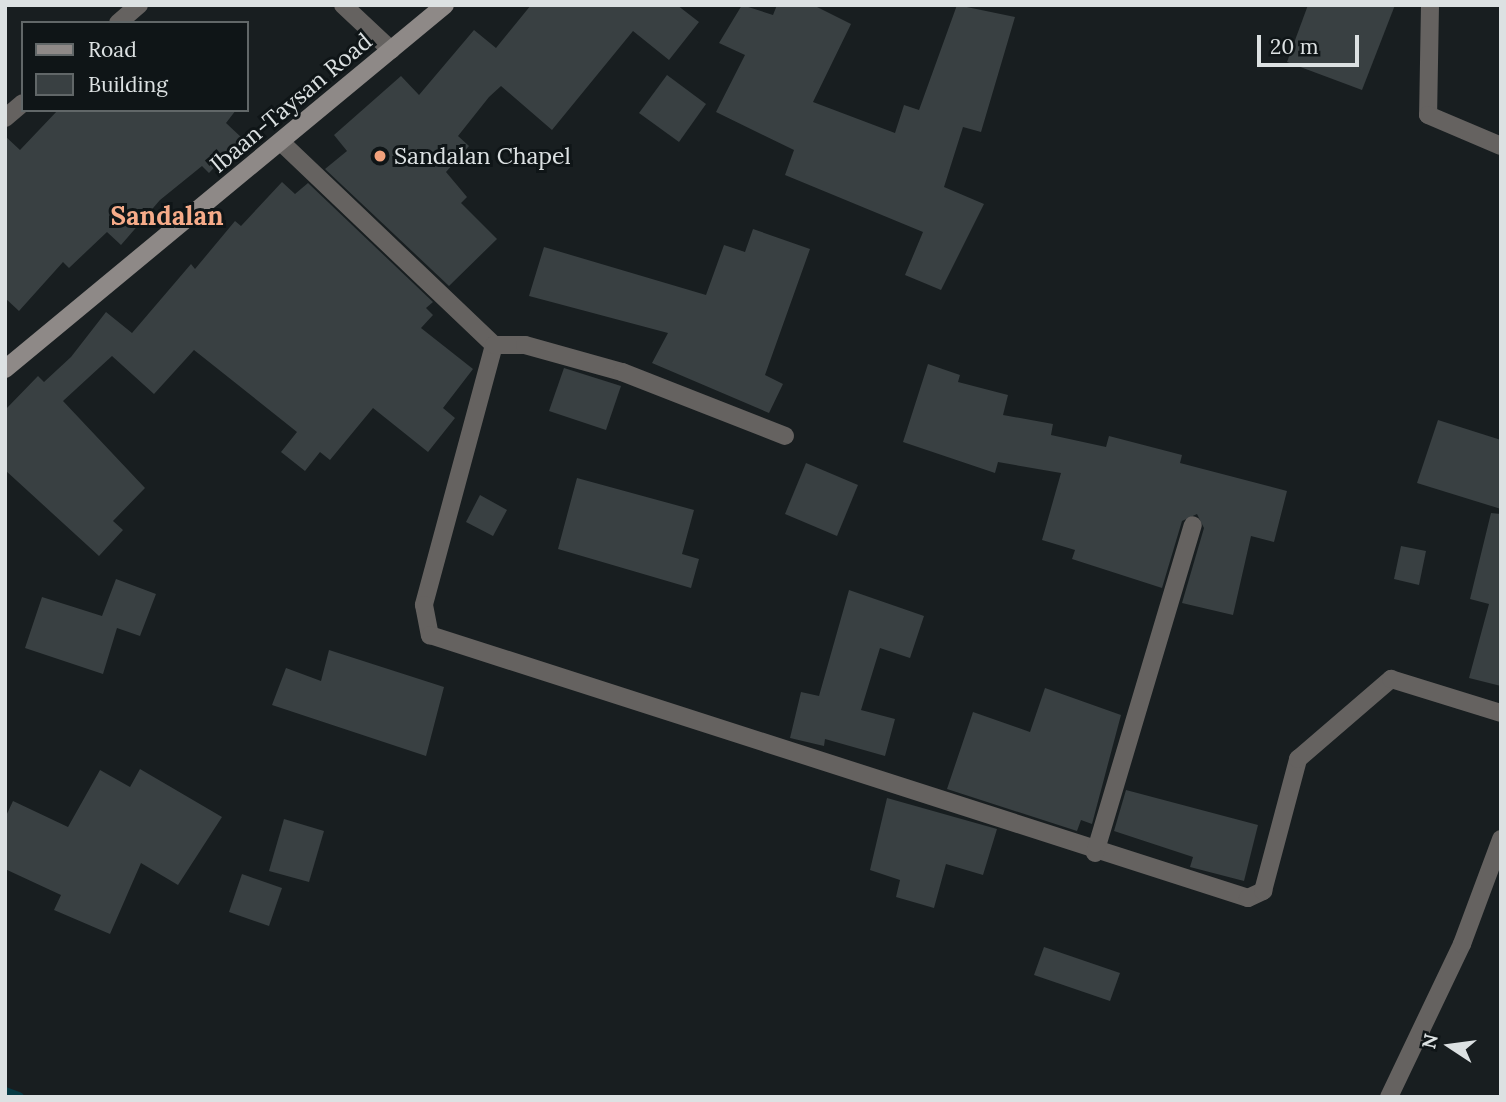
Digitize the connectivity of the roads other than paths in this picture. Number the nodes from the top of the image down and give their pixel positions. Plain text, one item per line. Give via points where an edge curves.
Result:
1 (139, 5) edge
2 (343, 5) edge
3 (445, 5) edge
4 (1430, 5) edge
5 (120, 21) edge
6 (391, 50) junction
7 (21, 105) edge
8 (5, 118) edge
9 (283, 144) junction
10 (1501, 146) edge
11 (494, 345) junction
12 (5, 369) edge
13 (785, 436) dead end
14 (1193, 525) dead end
15 (1501, 713) edge
16 (1501, 839) edge
17 (1095, 853) junction
18 (1389, 1097) edge

1 - 5 street
2 - 6 street
3 - 6 main road, Ibaan-Taysan Road
4 - 10 street via 1427,115
6 - 9 main road, Ibaan-Taysan Road
7 - 8 street
9 - 11 street
9 - 12 main road, Ibaan-Taysan Road
11 - 13 street via 525,345 622,372
11 - 17 street via 424,605 430,635
14 - 17 street
15 - 17 street via 1391,679 1298,759 1258,896
16 - 18 street via 1462,944

